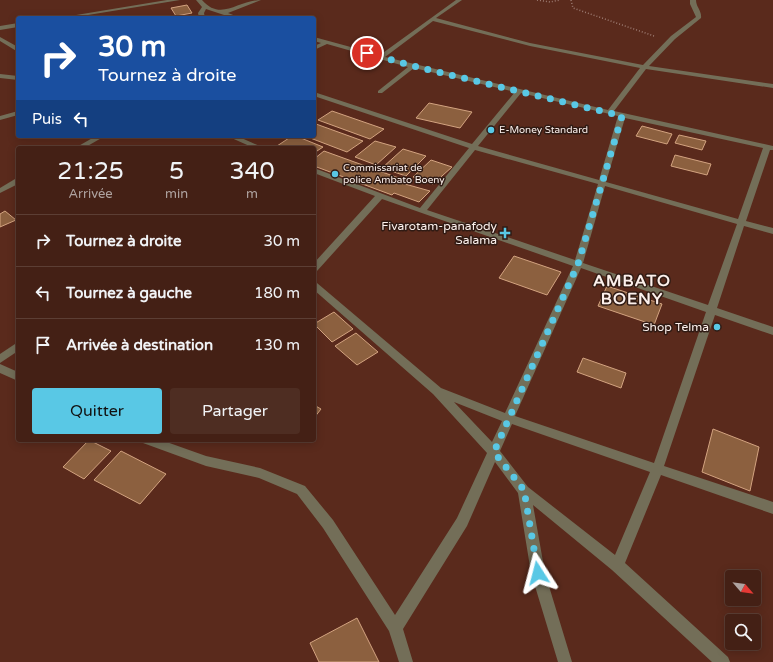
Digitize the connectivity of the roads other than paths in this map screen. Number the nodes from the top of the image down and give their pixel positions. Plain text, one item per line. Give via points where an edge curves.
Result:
1 (177, 0) edge
2 (199, 0) edge
3 (258, 0) edge
4 (459, 0) edge
5 (693, 0) edge
6 (205, 6) junction
7 (222, 13) junction
8 (81, 15) junction
9 (74, 16) edge
10 (84, 16) edge
11 (202, 16) edge
12 (232, 16) edge
13 (432, 19) junction
14 (16, 25) edge
15 (0, 28) edge
16 (0, 39) edge
17 (316, 39) edge
18 (328, 42) junction
19 (316, 47) edge
20 (16, 49) edge
21 (381, 57) junction
22 (413, 66) junction
23 (645, 68) junction
24 (0, 76) edge
25 (16, 78) edge
26 (773, 86) edge
27 (519, 91) junction
28 (380, 92) dead end
29 (316, 95) edge
30 (610, 112) junction
31 (16, 114) edge
32 (622, 116) junction
33 (0, 118) edge
34 (97, 138) edge
35 (236, 138) edge
36 (83, 146) edge
37 (255, 146) edge
38 (473, 147) junction
39 (770, 148) edge
40 (316, 171) edge
41 (16, 182) edge
42 (602, 184) junction
43 (0, 191) edge
44 (380, 196) junction
45 (422, 211) junction
46 (742, 223) junction
47 (773, 231) edge
48 (578, 264) junction
49 (316, 267) edge
50 (316, 287) edge
51 (711, 309) junction
52 (773, 331) edge
53 (16, 347) edge
54 (0, 359) edge
55 (0, 368) edge
56 (16, 376) edge
57 (437, 391) junction
58 (509, 419) junction
59 (155, 442) edge
60 (494, 452) junction
61 (657, 470) junction
62 (524, 490) junction
63 (773, 508) edge
64 (618, 565) junction
65 (395, 628) junction
66 (406, 662) edge
67 (565, 662) edge
68 (723, 662) edge

1 - 8 street
2 - 6 street
3 - 7 street
4 - 13 street
5 - 23 street via 699,17 670,40
6 - 7 street
6 - 11 street
7 - 12 street
8 - 9 street
8 - 10 street
13 - 21 street
13 - 23 street via 557,51
14 - 15 street
16 - 20 street
17 - 18 street
18 - 19 street
18 - 21 street
21 - 22 street
22 - 27 street
22 - 28 street
23 - 26 street
23 - 30 street via 624,91
24 - 25 street
27 - 30 street
27 - 38 street
29 - 38 street
30 - 32 street
31 - 33 street
32 - 39 street
32 - 42 street
34 - 36 street
35 - 37 street
38 - 42 street
38 - 45 street
39 - 46 street
40 - 44 street
41 - 43 street
42 - 46 street
42 - 48 street
44 - 45 street
44 - 49 street
45 - 48 street
46 - 47 street
46 - 51 street
48 - 51 street
48 - 58 street
50 - 57 street
51 - 52 street
51 - 61 street
53 - 54 street
55 - 56 street
57 - 58 street
57 - 60 street
58 - 60 street
58 - 61 street
59 - 65 street via 206,461 260,473 301,490 328,524
60 - 62 street
60 - 65 street via 462,522
61 - 63 street
61 - 64 street
62 - 64 street
62 - 67 street via 538,573
64 - 68 street
65 - 66 street

